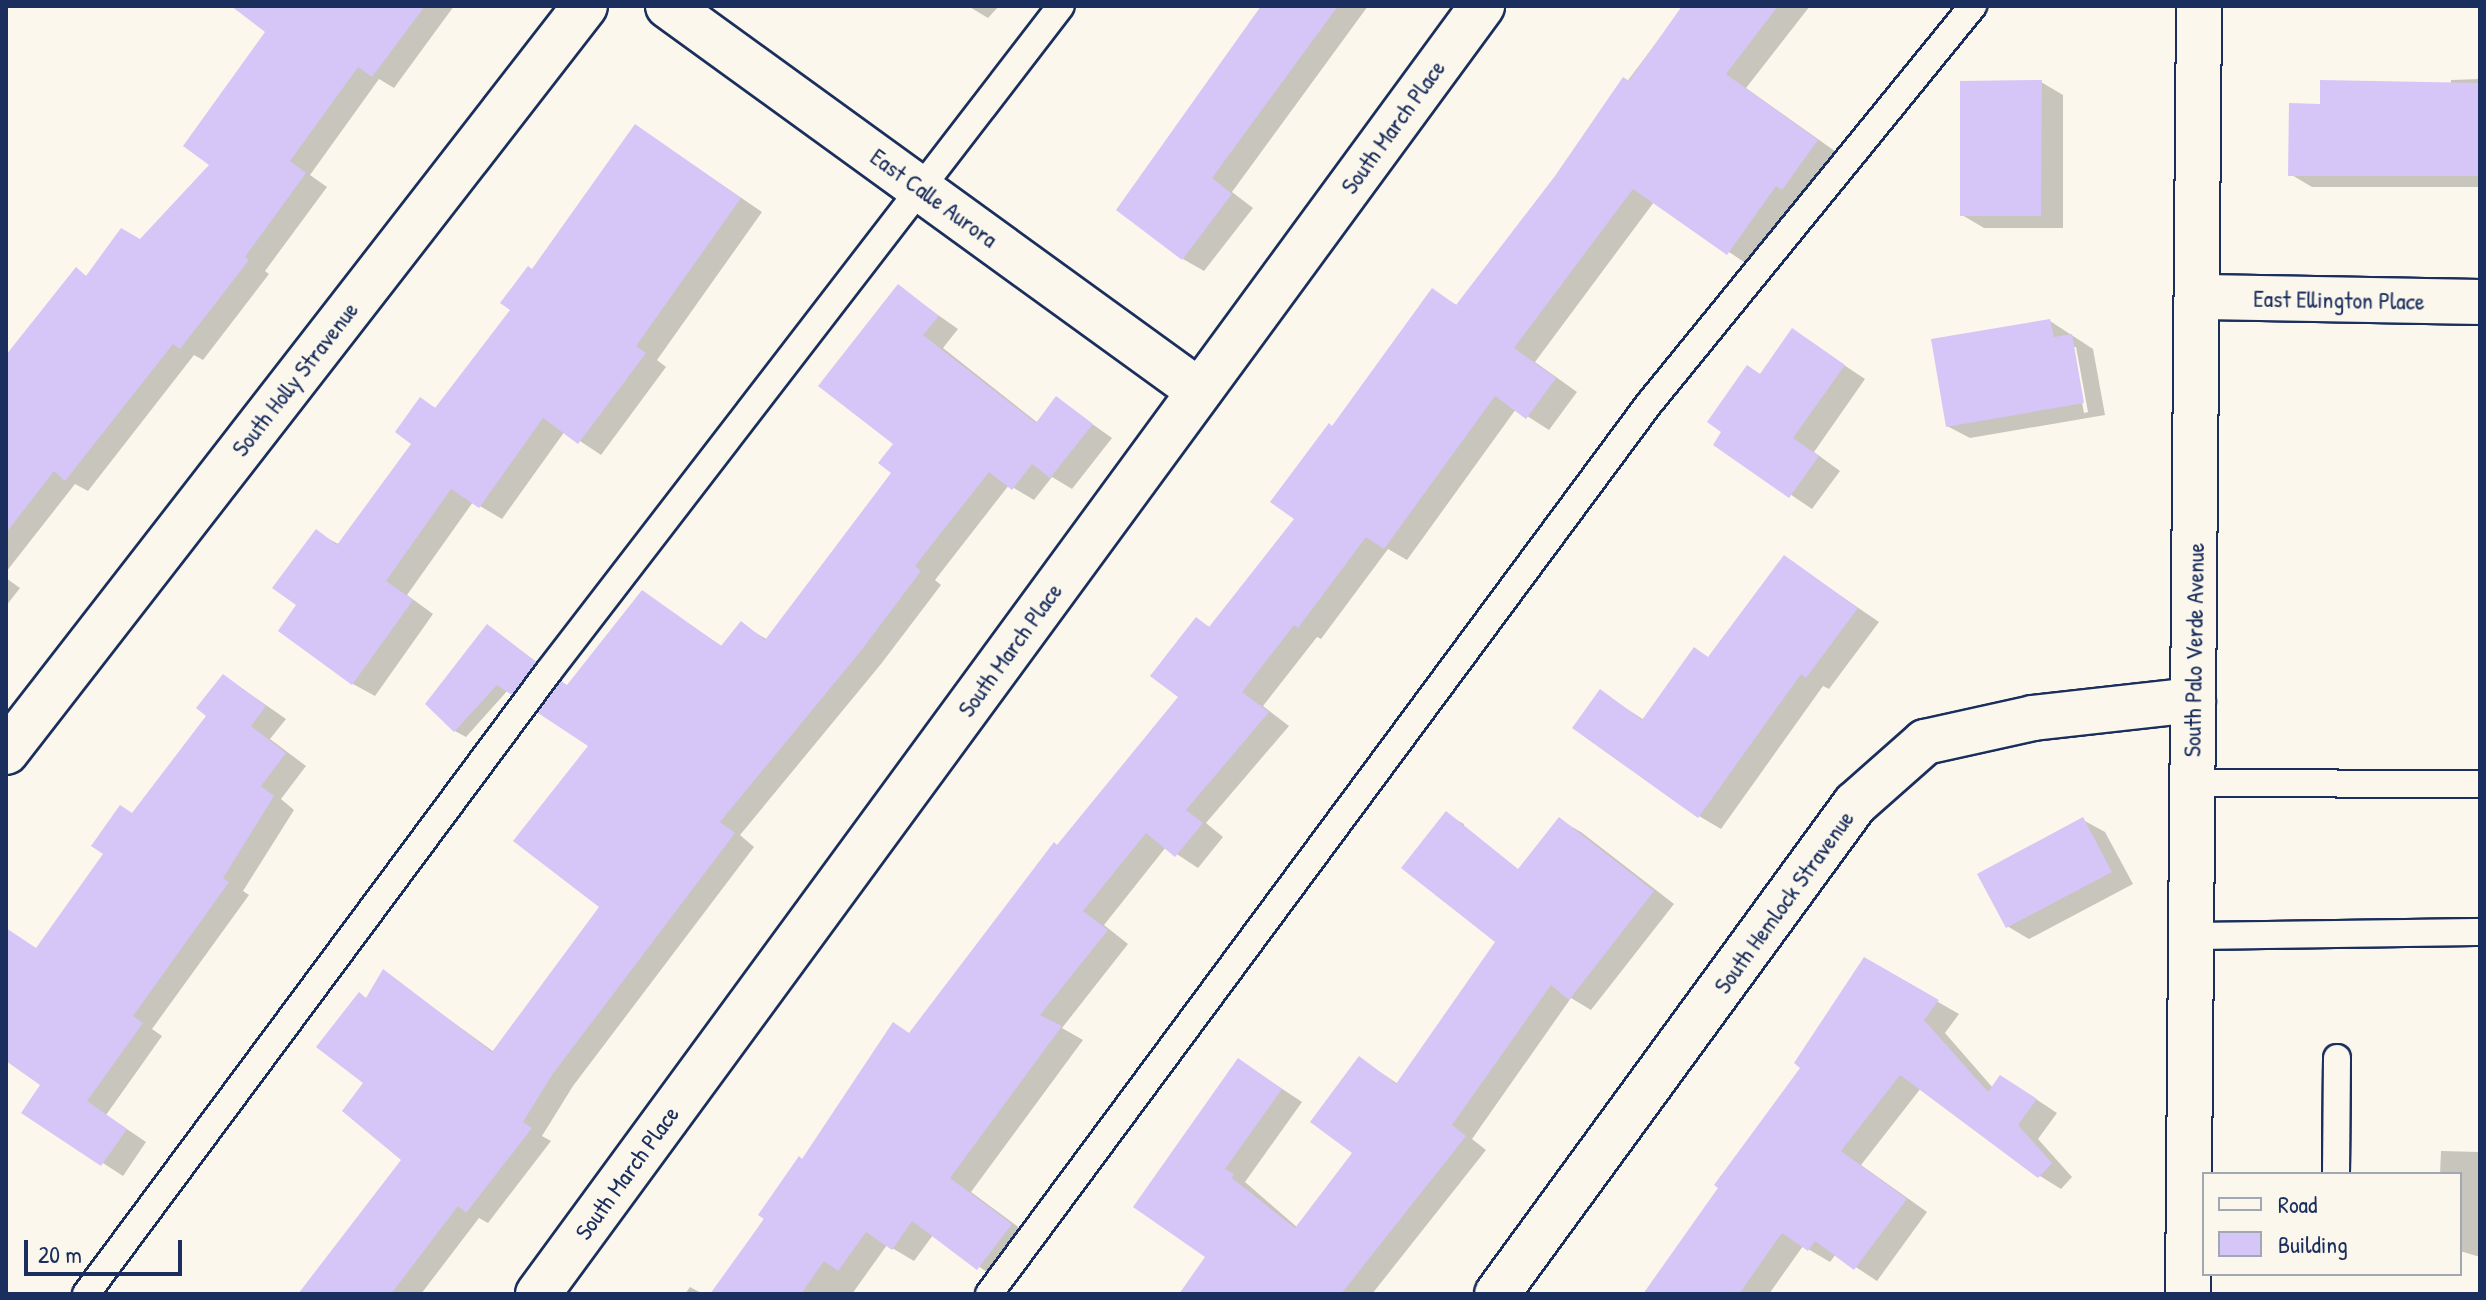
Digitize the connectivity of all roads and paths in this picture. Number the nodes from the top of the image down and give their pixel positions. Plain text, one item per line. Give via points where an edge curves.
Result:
1 (585, 6) edge
2 (668, 6) edge
3 (1061, 6) edge
4 (1482, 6) edge
5 (1973, 6) edge
6 (2199, 6) edge
7 (921, 190) junction
8 (2199, 297) junction
9 (2480, 302) edge
10 (1199, 391) junction
11 (2193, 700) junction
12 (6, 752) edge
13 (2193, 783) junction
14 (2480, 784) edge
15 (2480, 932) edge
16 (2192, 936) junction
17 (2337, 1058) dead end
18 (2336, 1172) edge
19 (2196, 1238) edge
20 (86, 1294) edge
21 (538, 1294) edge
22 (989, 1294) edge
23 (1497, 1294) edge
24 (2188, 1294) edge

1 - 12 street, South Holly Stravenue
2 - 7 street, East Calle Aurora
3 - 7 lane
4 - 10 street, South March Place
5 - 22 lane via 1648,405
6 - 8 street, South Palo Verde Avenue
7 - 10 street, East Calle Aurora
7 - 20 lane via 549,671
8 - 9 street, East Ellington Place
8 - 11 street, South Palo Verde Avenue
10 - 21 street, South March Place
11 - 13 street, South Palo Verde Avenue
11 - 23 street, South Hemlock Stravenue via 2033,718 1925,742 1855,804
13 - 14 lane
13 - 16 street, South Palo Verde Avenue
15 - 16 lane
16 - 19 street, South Palo Verde Avenue
17 - 18 lane
19 - 24 street, South Palo Verde Avenue

